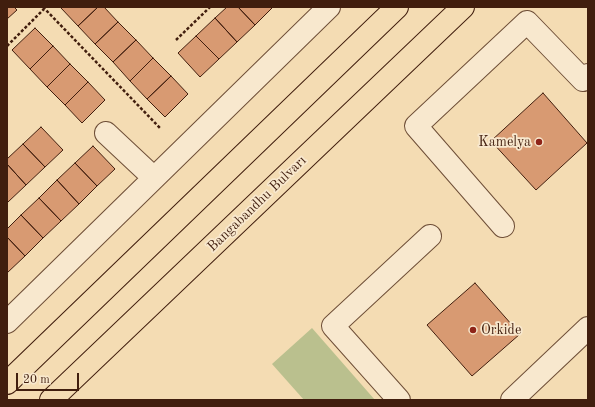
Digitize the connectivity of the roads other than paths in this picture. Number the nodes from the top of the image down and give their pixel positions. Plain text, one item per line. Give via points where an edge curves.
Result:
1 (329, 7) edge
2 (397, 7) edge
3 (463, 7) edge
4 (588, 75) edge
5 (106, 133) dead end
6 (154, 178) junction
7 (503, 226) dead end
8 (430, 236) dead end
9 (7, 322) edge
10 (588, 328) edge
11 (7, 383) edge
12 (521, 397) edge
13 (51, 400) edge
14 (399, 400) edge

1 - 6 street
2 - 11 main road
3 - 13 main road, Bangabandhu Bulvarı
4 - 7 street via 583,80 527,22 416,126
5 - 6 street
6 - 9 street
8 - 14 street via 333,326
10 - 12 street

